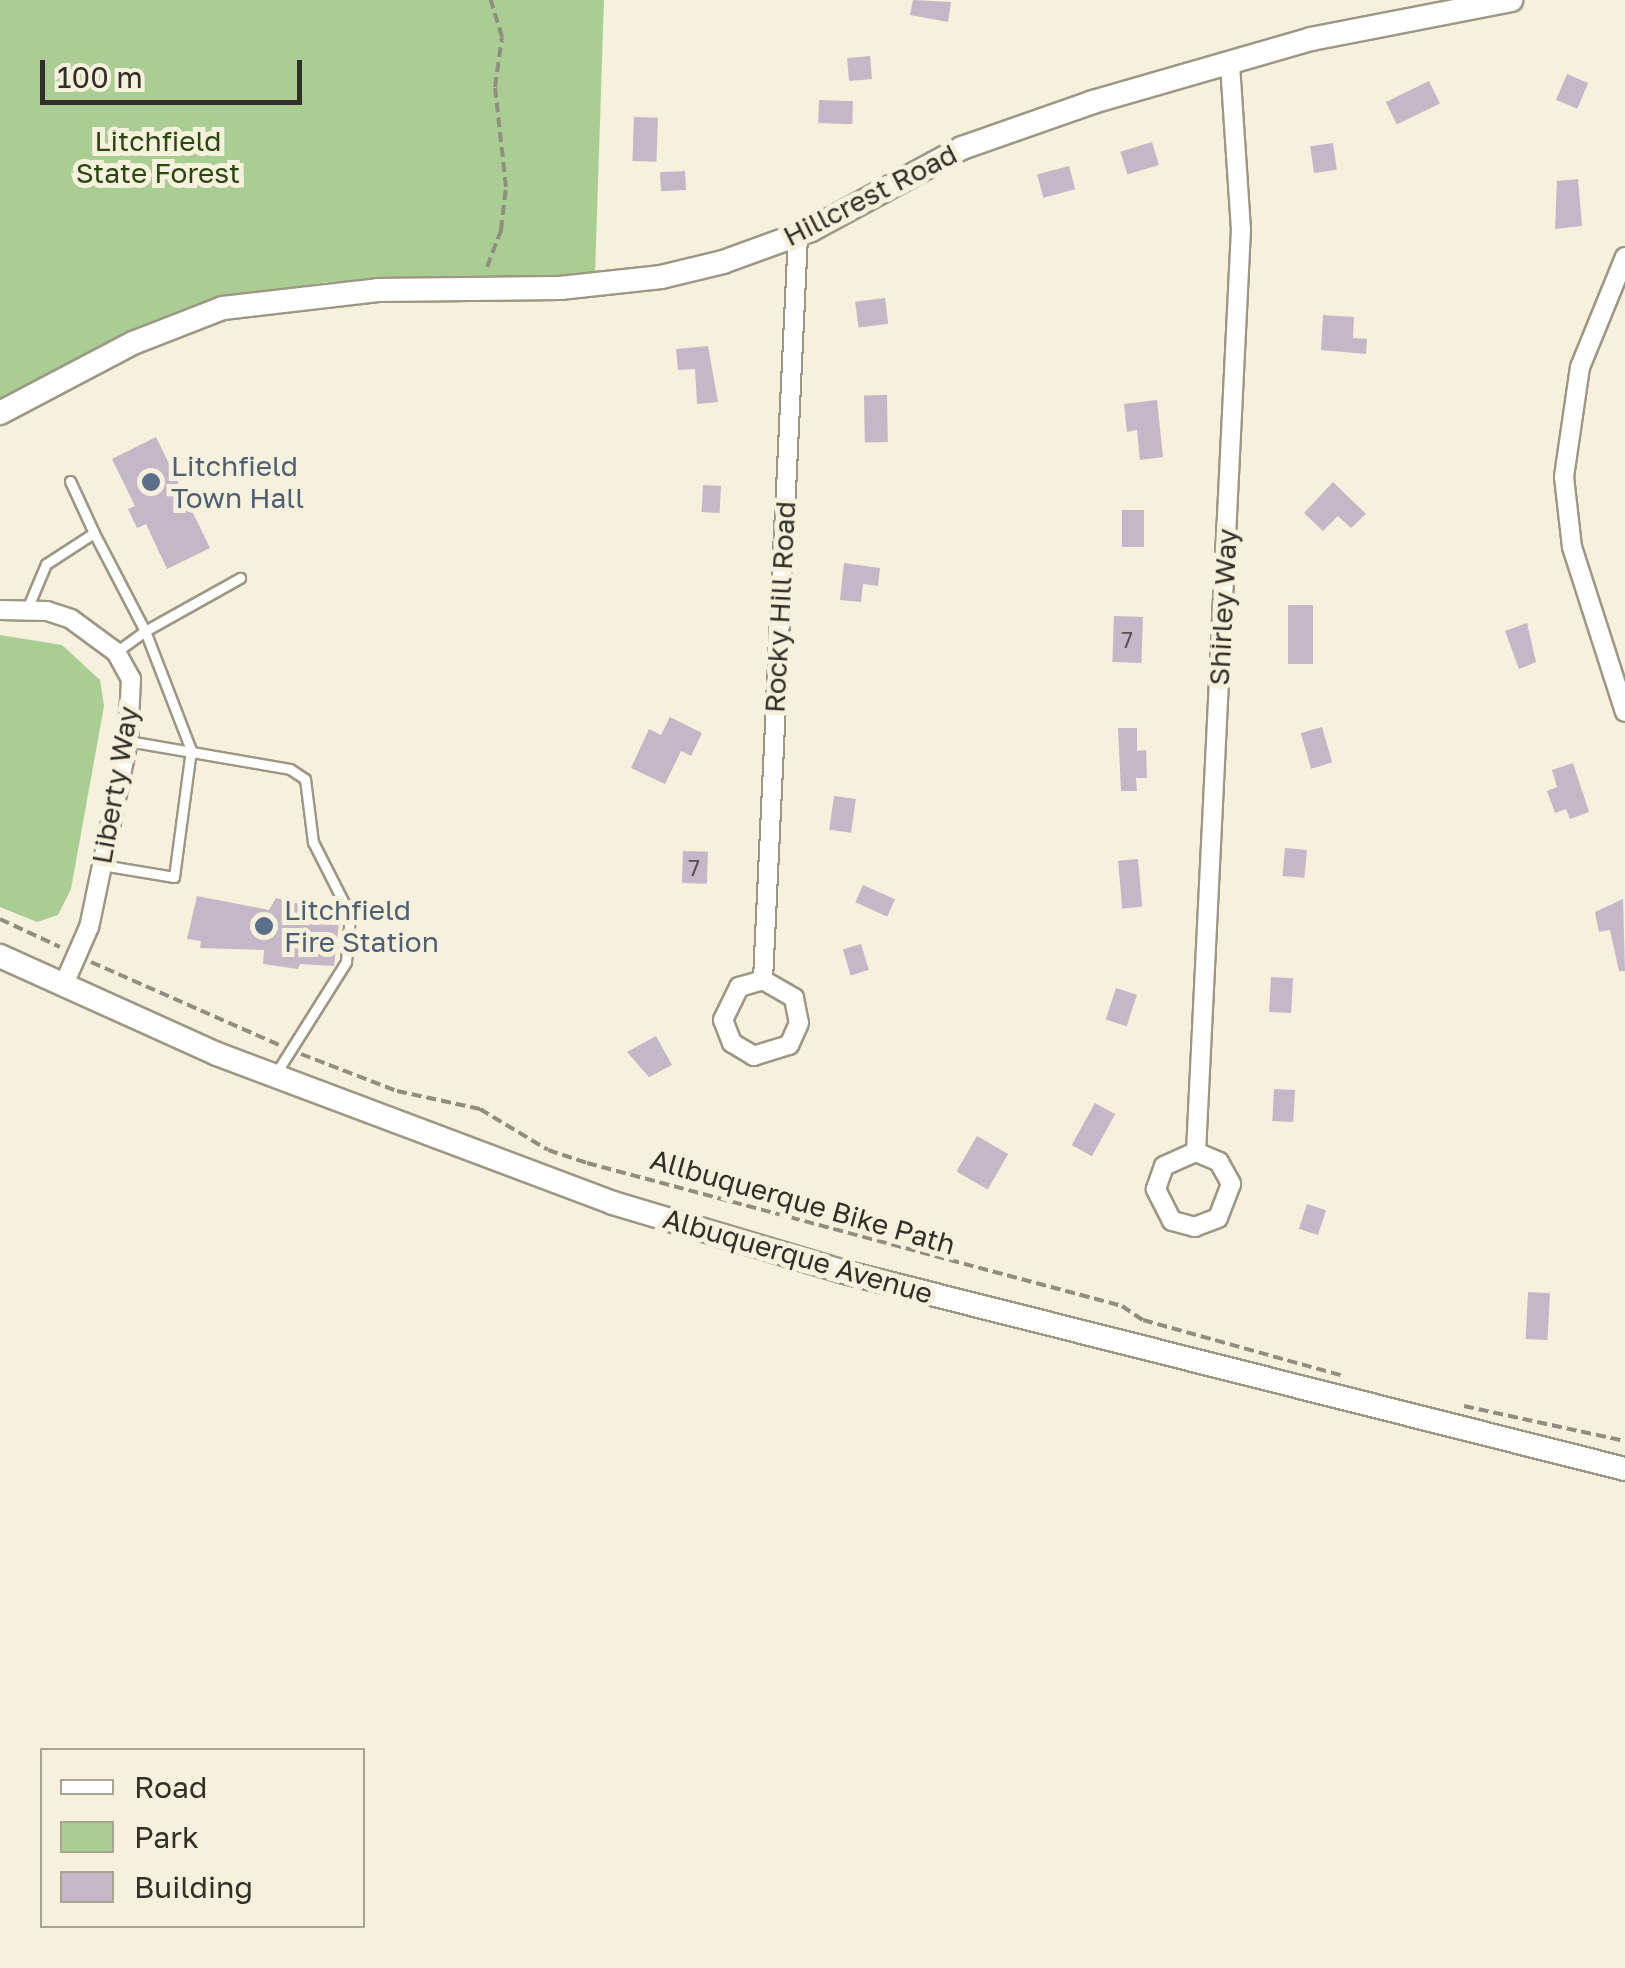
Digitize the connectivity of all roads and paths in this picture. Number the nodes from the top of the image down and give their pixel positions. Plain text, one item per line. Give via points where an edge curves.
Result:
1 (492, 0) edge
2 (1510, 0) edge
3 (1230, 63) junction
4 (798, 235) junction
5 (1625, 257) edge
6 (488, 267) dead end
7 (0, 412) edge
8 (70, 481) dead end
9 (94, 533) junction
10 (240, 578) dead end
11 (27, 609) junction
12 (0, 610) edge
13 (145, 631) junction
14 (116, 652) junction
15 (1625, 712) edge
16 (128, 742) junction
17 (191, 750) junction
18 (101, 865) junction
19 (0, 919) edge
20 (0, 956) edge
21 (77, 956) junction
22 (763, 980) junction
23 (64, 984) junction
24 (286, 1048) junction
25 (274, 1076) junction
26 (1196, 1152) junction
27 (1354, 1380) dead end
28 (1458, 1405) dead end
29 (1625, 1441) edge
30 (1625, 1468) edge

1 - 6 path via 502,37 495,87 506,187
2 - 3 street, Hillcrest Road via 1326,36
3 - 4 street, Hillcrest Road via 962,148
3 - 26 street, Shirley Way via 1241,230
4 - 7 street, Hillcrest Road via 723,262 634,281 378,290 223,308 134,343
4 - 22 street, Rocky Hill Road
5 - 15 street via 1580,367 1564,477 1572,547
8 - 9 lane
9 - 11 lane via 46,564
9 - 13 lane
10 - 13 lane
11 - 12 street
11 - 14 street via 72,619
13 - 14 lane
13 - 17 lane
14 - 16 street, Liberty Way via 131,679
16 - 17 lane
16 - 18 street, Liberty Way
17 - 18 lane via 174,877
17 - 24 lane via 290,769 305,779 313,842 350,915 346,962
18 - 21 street, Liberty Way
19 - 21 path, Allbuquerque Bike Path
20 - 23 street, Albuquerque Avenue
21 - 23 street, Liberty Way
21 - 24 path, Allbuquerque Bike Path
22 - 22 street via 739,987 724,1008 732,1044 754,1056 778,1052 799,1023 794,998
23 - 25 street, Albuquerque Avenue
24 - 25 lane
24 - 27 path, Allbuquerque Bike Path via 397,1091 480,1109 574,1159 1122,1306 1144,1320
25 - 30 street, Albuquerque Avenue via 612,1203 844,1272
26 - 26 street via 1164,1166 1156,1189 1172,1221 1195,1227 1218,1218 1231,1184 1219,1162
28 - 29 path

